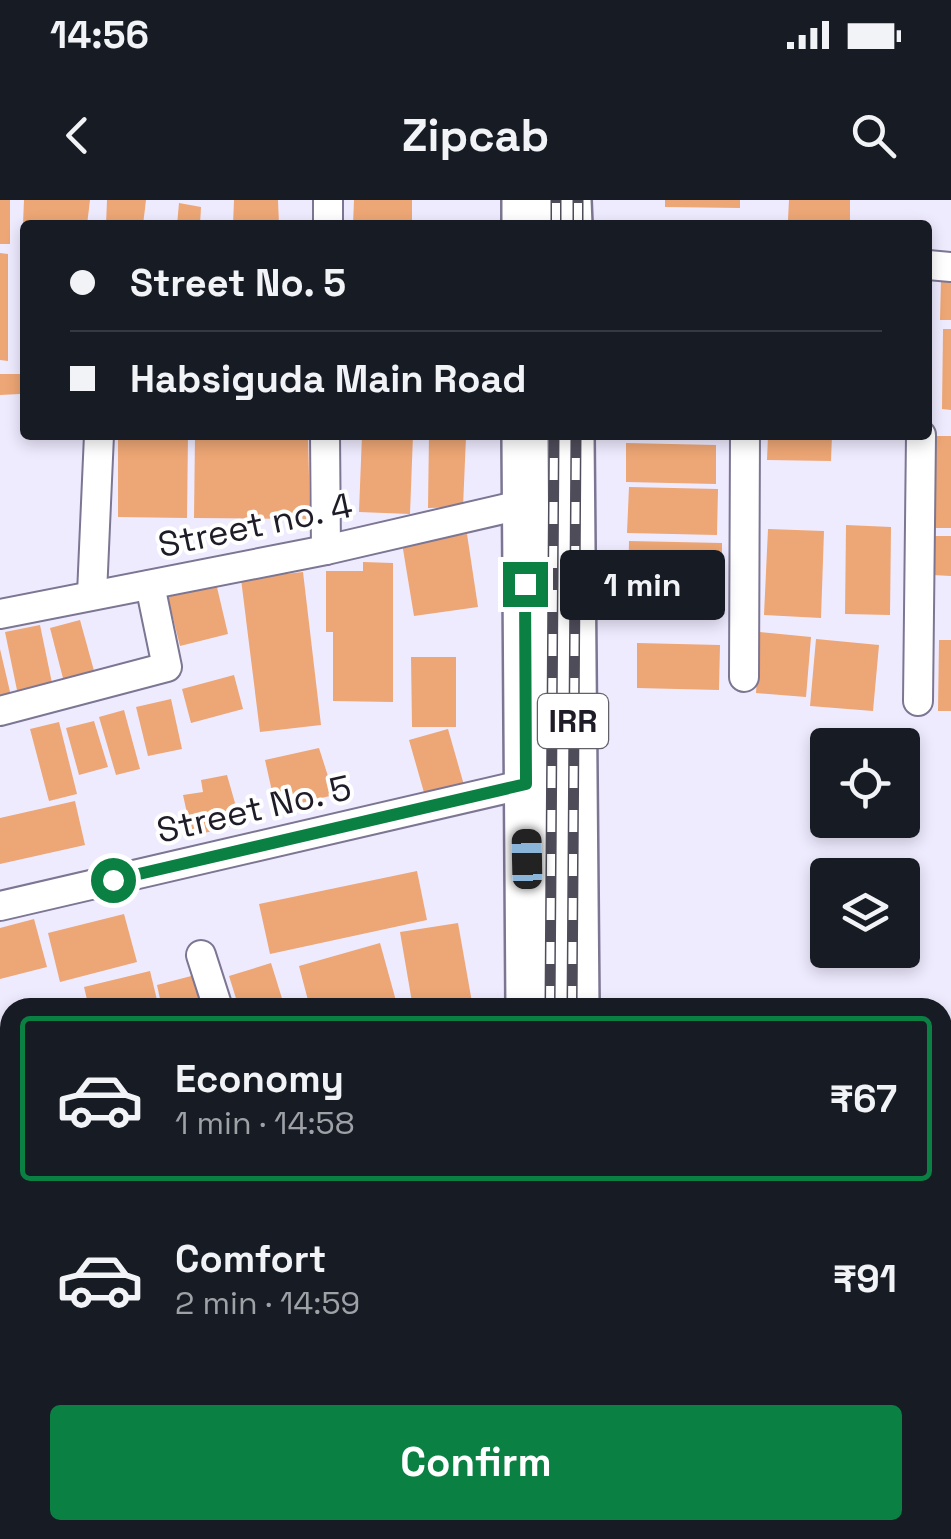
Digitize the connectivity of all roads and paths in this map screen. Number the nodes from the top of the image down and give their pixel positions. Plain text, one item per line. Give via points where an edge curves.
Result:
1 (99, 440) edge
2 (325, 440) edge
3 (525, 440) edge
4 (571, 440) edge
5 (745, 440) edge
6 (921, 440) edge
7 (525, 504) junction
8 (326, 550) junction
9 (150, 585) junction
10 (92, 594) junction
11 (0, 614) edge
12 (744, 677) dead end
13 (918, 701) dead end
14 (0, 711) edge
15 (526, 784) junction
16 (0, 906) edge
17 (202, 954) dead end
18 (215, 998) edge
19 (529, 998) edge
20 (576, 998) edge

1 - 10 street
2 - 8 street
3 - 7 main road, IRR
4 - 20 main road, IRR
5 - 12 street
6 - 13 street
7 - 8 street, Street no. 4
7 - 15 main road, IRR
8 - 9 street, Street no. 4
9 - 10 street, Street no. 4
9 - 14 street via 167,668
10 - 11 street, Street no. 4
15 - 16 street, Street No. 5
15 - 19 main road, IRR
17 - 18 street

